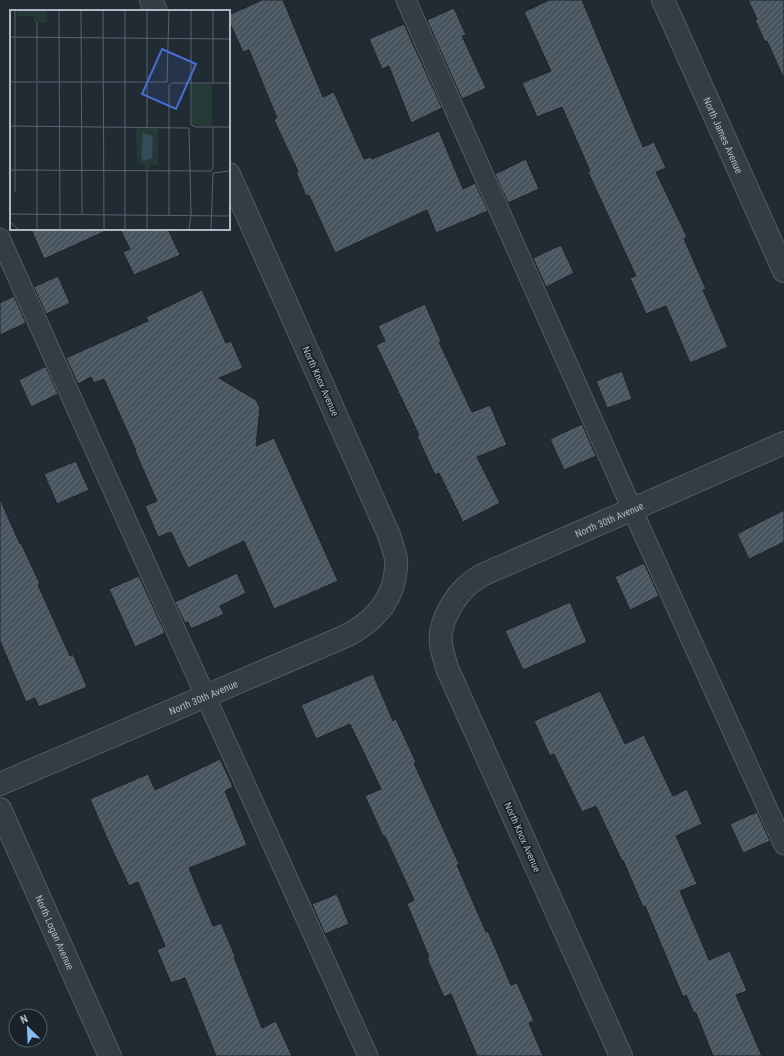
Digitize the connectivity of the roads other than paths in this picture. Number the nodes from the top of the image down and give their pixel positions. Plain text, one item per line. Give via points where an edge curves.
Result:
1 (151, 0) edge
2 (406, 0) edge
3 (663, 0) edge
4 (156, 10) edge
5 (230, 176) edge
6 (0, 238) edge
7 (784, 271) edge
8 (784, 443) edge
9 (632, 509) junction
10 (391, 592) joint
11 (447, 614) joint
12 (206, 697) junction
13 (0, 784) edge
14 (0, 809) edge
15 (784, 845) edge
16 (110, 1056) edge
17 (368, 1056) edge
18 (621, 1056) edge

1 - 4 street
2 - 9 lane
3 - 7 street, North James Avenue
5 - 10 street, North Knox Avenue via 389,535 396,560 396,574
6 - 12 lane
8 - 9 street, North 30th Avenue
9 - 11 street, North 30th Avenue via 482,575 456,598
9 - 15 lane
10 - 12 street, North 30th Avenue via 382,608 359,629
11 - 18 street, North Knox Avenue via 441,632 441,643 447,668
12 - 13 street, North 30th Avenue
12 - 17 lane
14 - 16 street, North Logan Avenue

